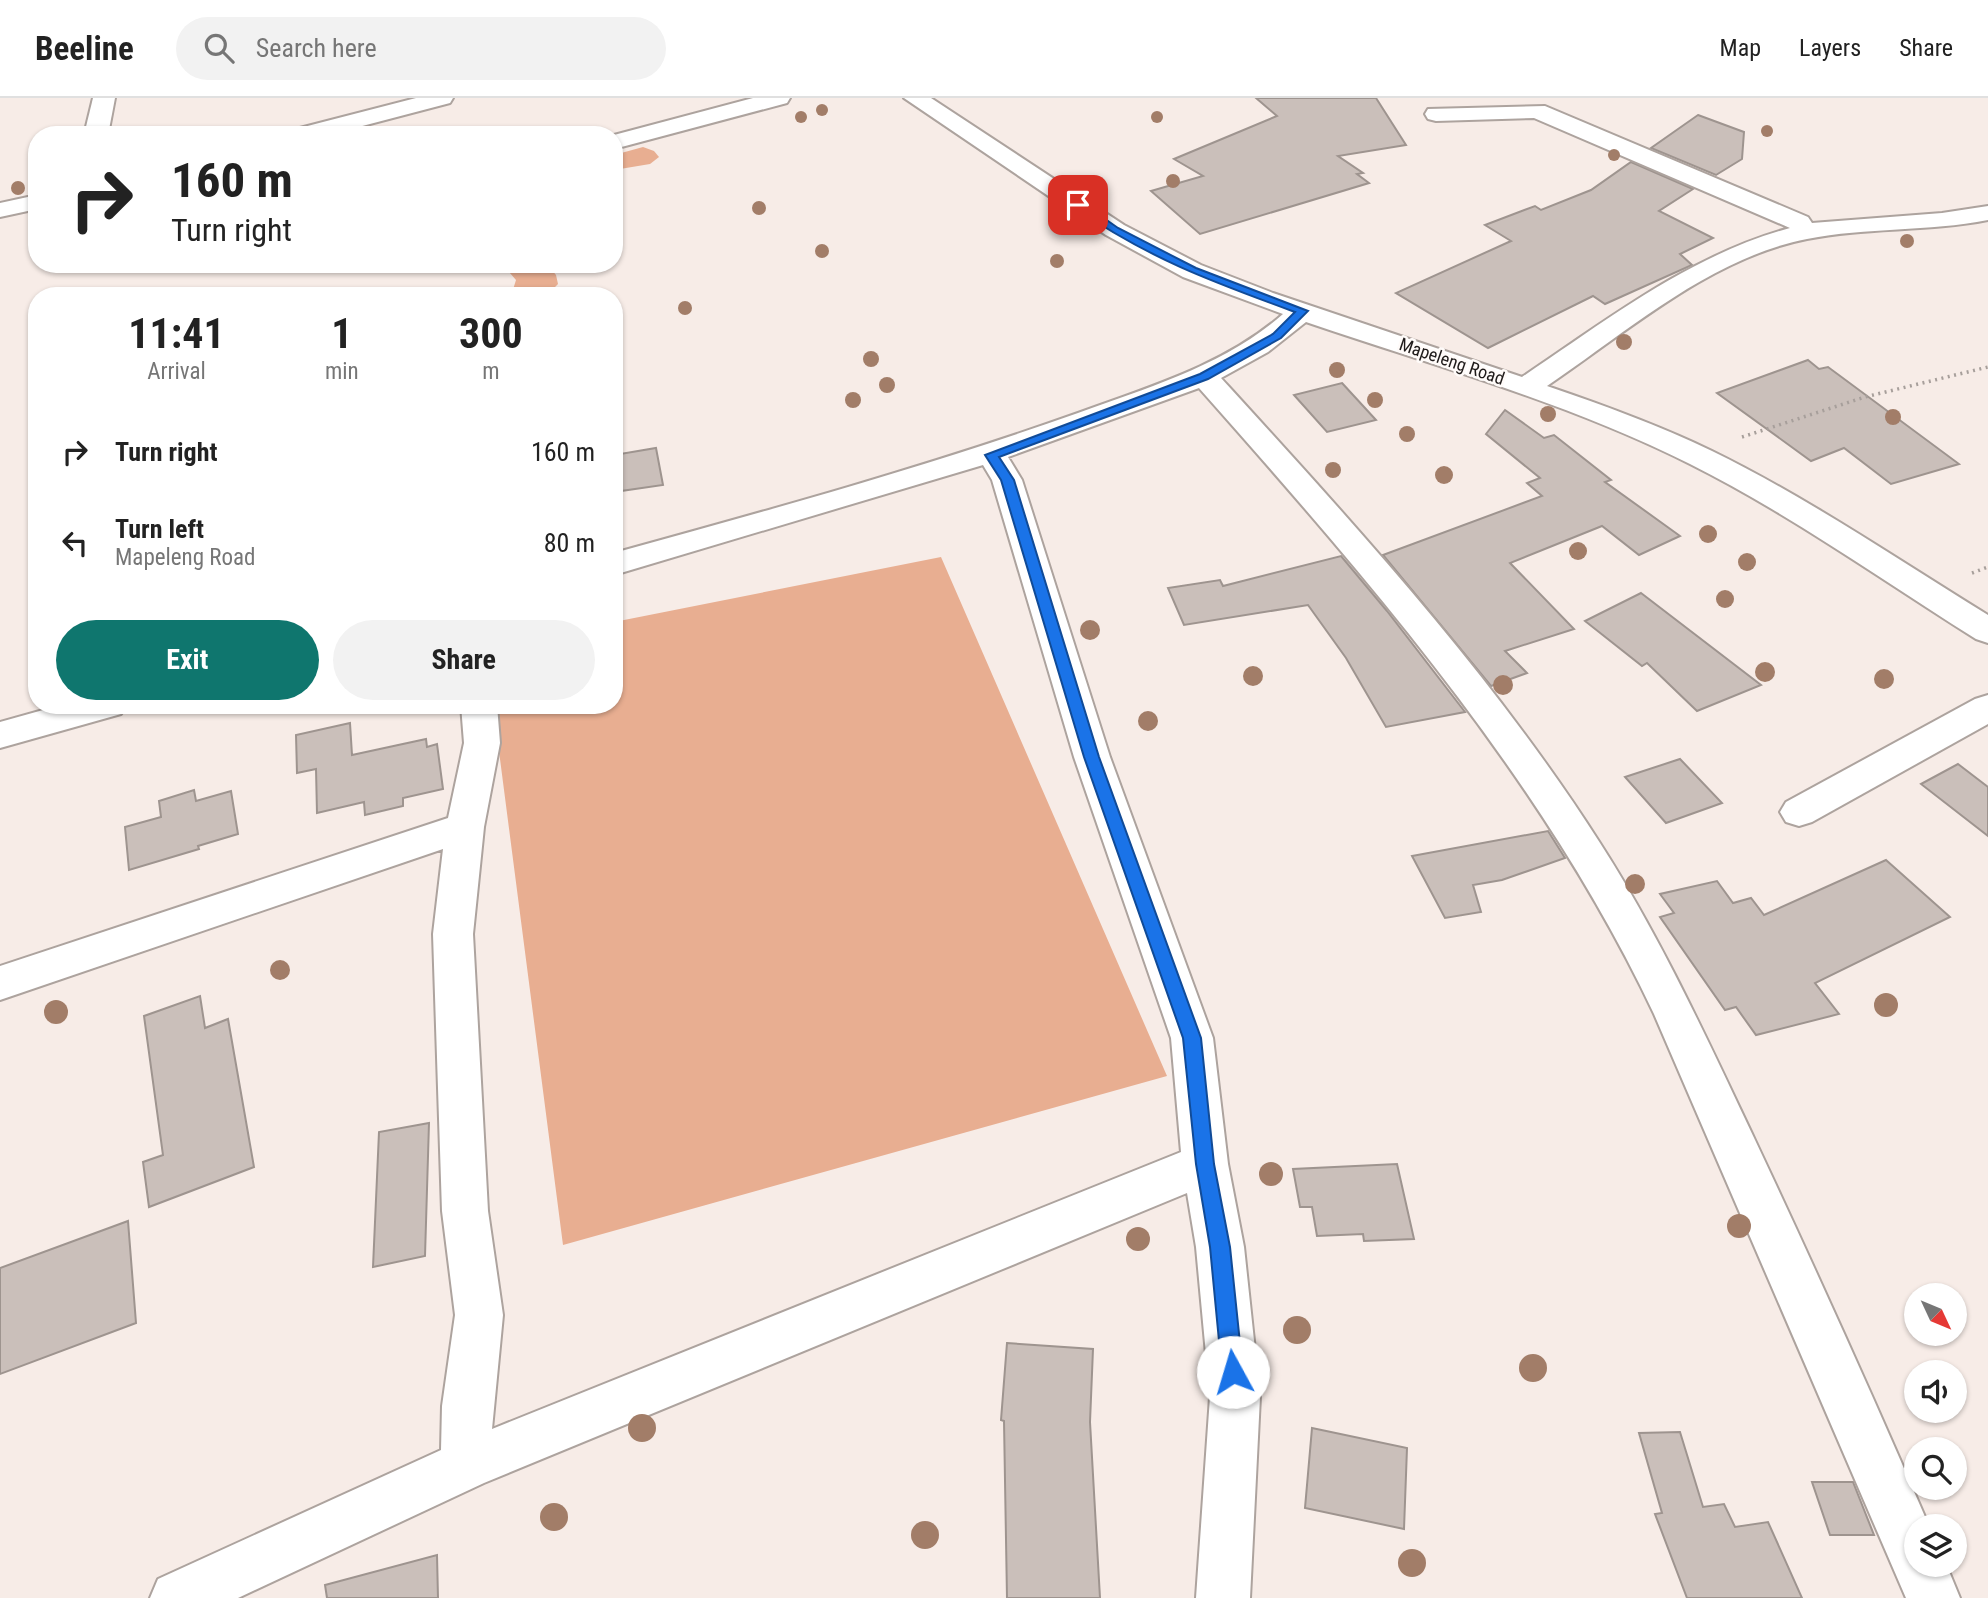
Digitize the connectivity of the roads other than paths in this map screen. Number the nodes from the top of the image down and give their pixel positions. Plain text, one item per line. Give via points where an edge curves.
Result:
1 (104, 98) edge
2 (442, 98) edge
3 (779, 98) edge
4 (915, 98) edge
5 (1436, 114) dead end
6 (98, 126) edge
7 (335, 126) edge
8 (623, 140) edge
9 (28, 204) edge
10 (0, 210) edge
11 (1988, 213) edge
12 (1805, 231) junction
13 (1303, 311) junction
14 (1204, 376) junction
15 (1527, 387) junction
16 (992, 455) junction
17 (623, 561) edge
18 (1988, 631) edge
19 (1988, 708) edge
20 (76, 714) edge
21 (480, 714) edge
22 (0, 735) edge
23 (1799, 812) dead end
24 (464, 827) junction
25 (0, 983) edge
26 (1205, 1164) junction
27 (466, 1465) junction
28 (1904, 1531) edge
29 (1924, 1577) edge
30 (177, 1598) edge
31 (1223, 1598) edge
32 (1933, 1598) edge

1 - 6 street
2 - 7 street
3 - 8 street
4 - 13 street, Mapeleng Road via 1115,230 1192,271
5 - 12 street via 1537,111 1799,222
9 - 10 street
11 - 12 street
12 - 15 street via 1763,242 1713,268 1618,324
13 - 14 street via 1277,336
13 - 15 street, Mapeleng Road
14 - 16 street
14 - 28 street via 1346,533 1514,743 1631,929 1800,1289
15 - 18 street, Mapeleng Road via 1613,418 1702,458 1800,513
16 - 17 street
16 - 26 street via 1007,480 1092,757 1192,1038
19 - 23 street
20 - 22 street
21 - 24 street via 482,743
24 - 25 street
24 - 27 street via 453,934 465,1211 479,1315 467,1406
26 - 27 street
26 - 31 street via 1220,1247 1235,1397
27 - 30 street
29 - 32 street

